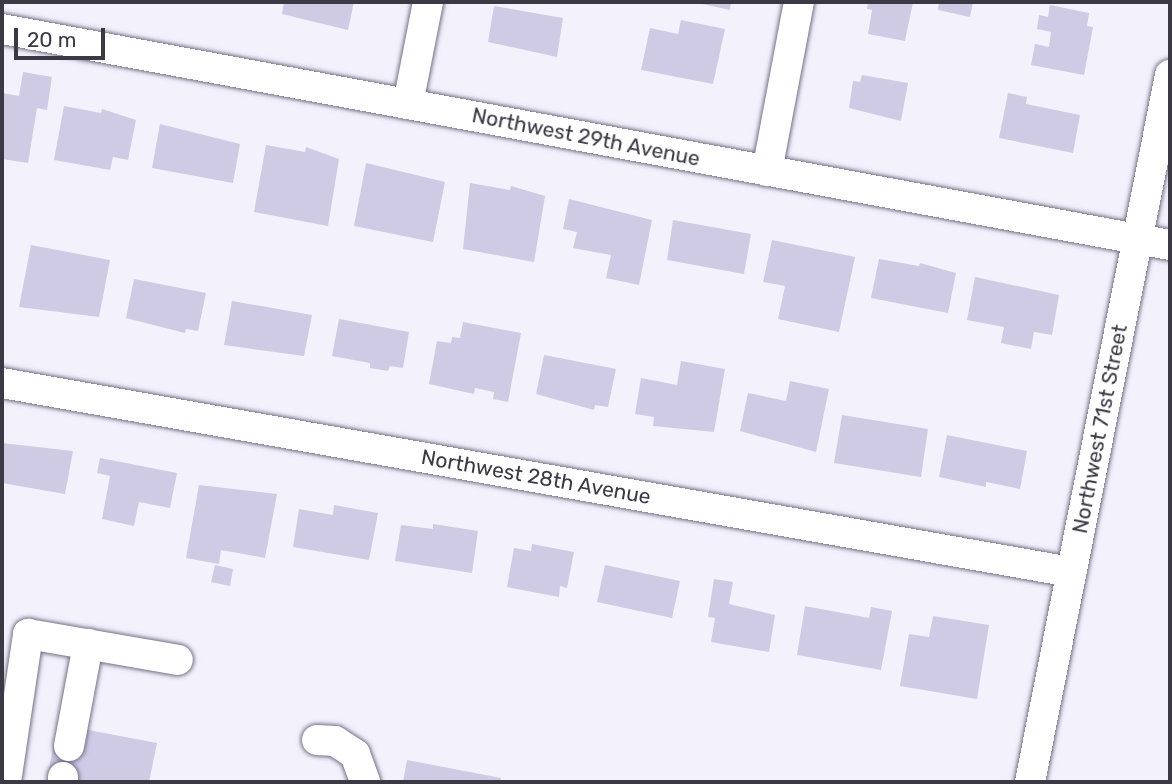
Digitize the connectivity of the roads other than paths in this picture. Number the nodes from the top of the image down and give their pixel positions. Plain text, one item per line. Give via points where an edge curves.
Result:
1 (428, 2) edge
2 (799, 2) edge
3 (2, 29) edge
4 (1170, 75) edge
5 (408, 104) junction
6 (767, 171) junction
7 (1138, 239) junction
8 (1170, 245) edge
9 (2, 383) edge
10 (1071, 572) junction
11 (88, 644) junction
12 (178, 660) dead end
13 (317, 740) dead end
14 (69, 746) dead end
15 (6, 782) edge
16 (365, 782) edge
17 (1030, 782) edge

1 - 5 street
2 - 6 street
3 - 5 street, Northwest 29th Avenue
4 - 7 street, Northwest 71st Street
5 - 6 street, Northwest 29th Avenue
6 - 7 street, Northwest 29th Avenue
7 - 8 street, Northwest 29th Avenue
7 - 10 street, Northwest 71st Street
9 - 10 street, Northwest 28th Avenue
10 - 17 street, Northwest 71st Street
11 - 12 street
11 - 14 street
11 - 15 street via 28,634
13 - 16 street via 335,741 355,754

